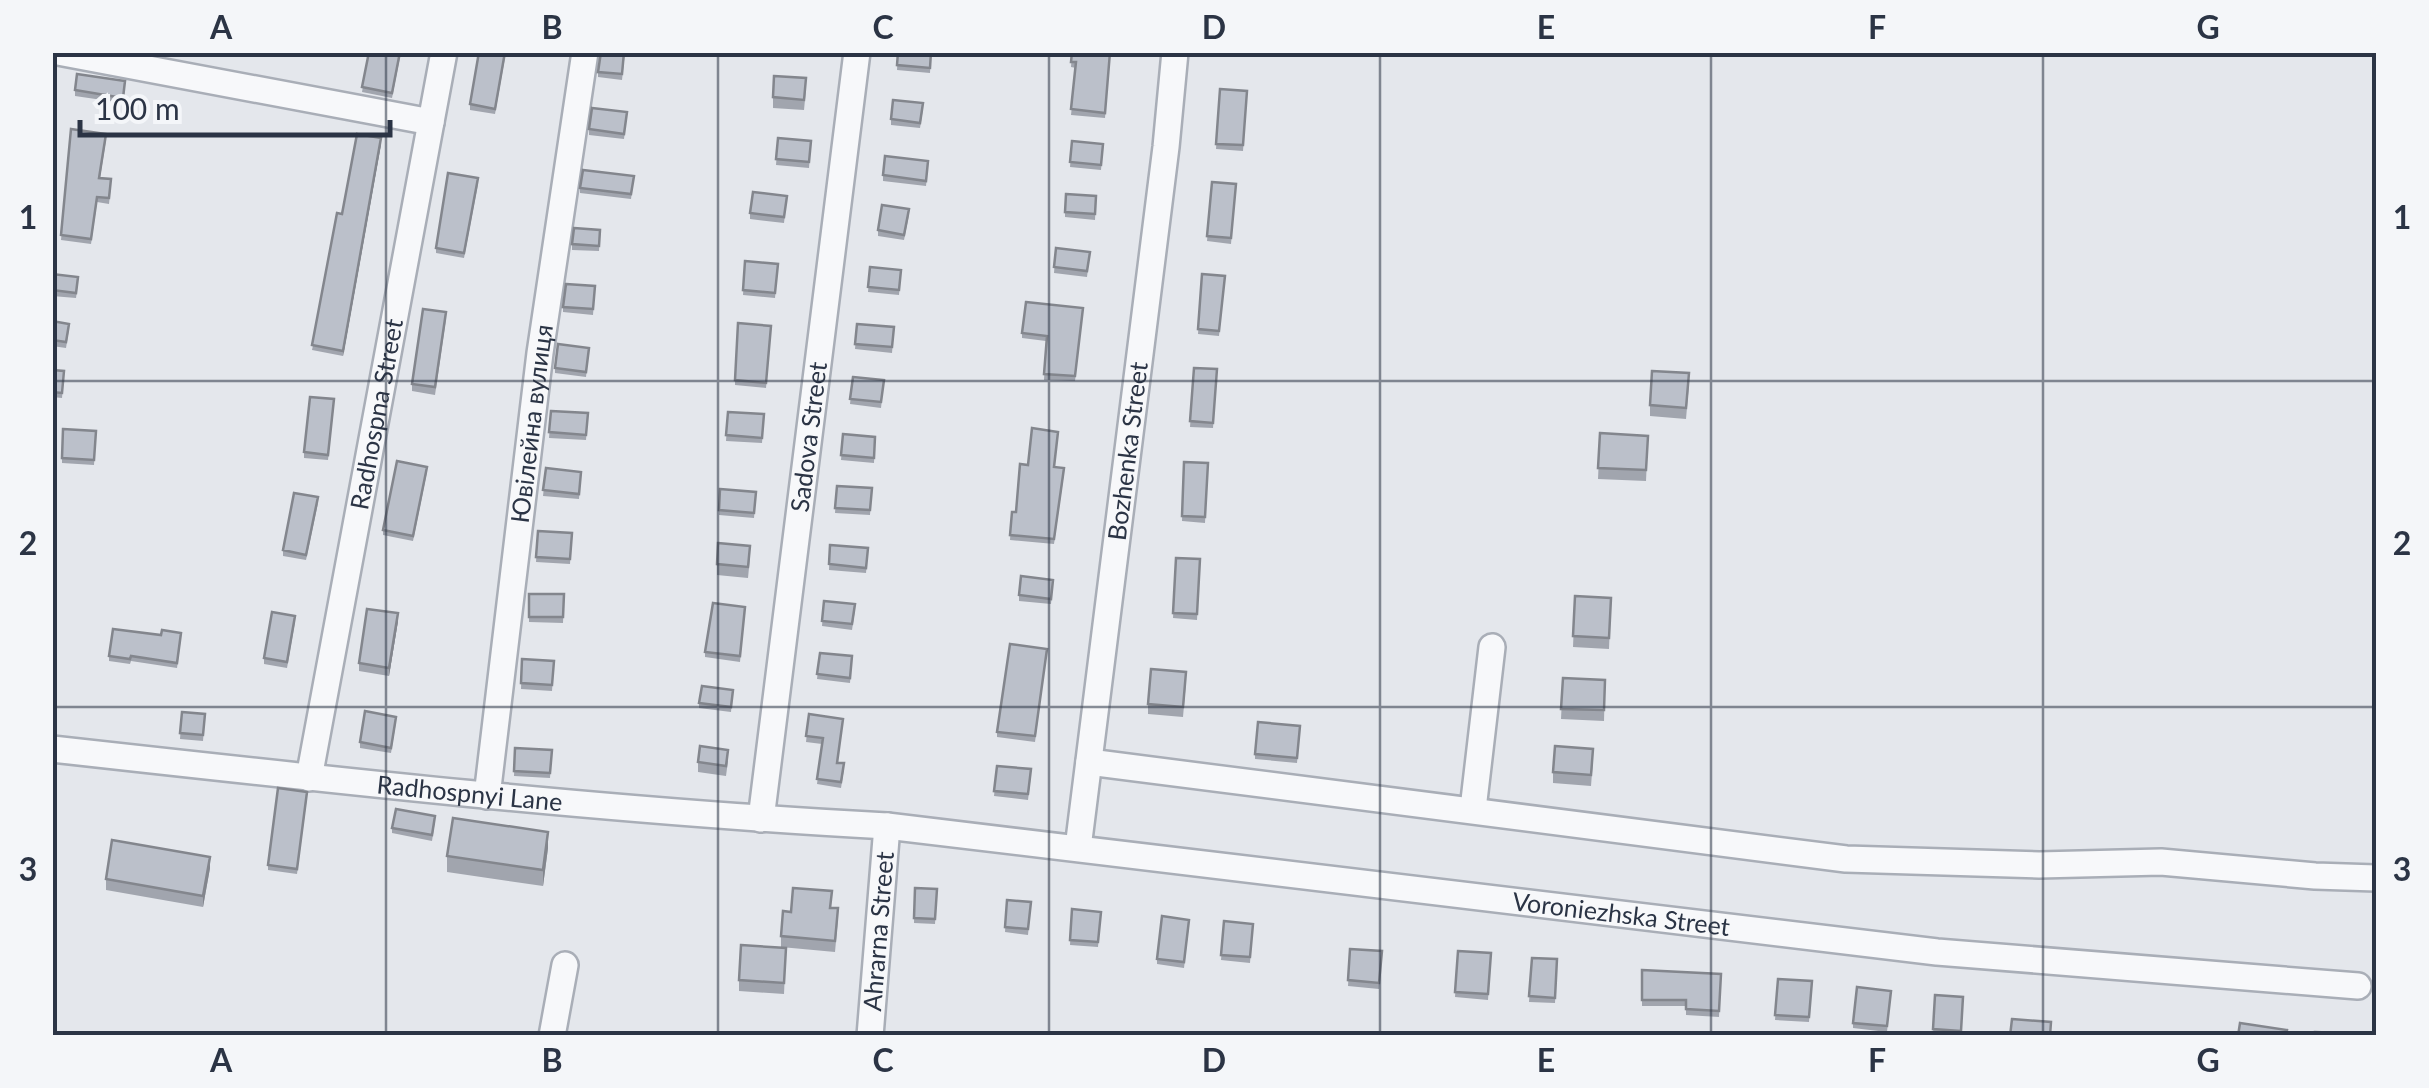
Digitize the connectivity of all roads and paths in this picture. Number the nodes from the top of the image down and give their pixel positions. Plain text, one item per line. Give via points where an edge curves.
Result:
1 (58, 52) edge
2 (444, 52) edge
3 (584, 52) edge
4 (857, 52) edge
5 (1175, 52) edge
6 (431, 122) junction
7 (1492, 647) dead end
8 (52, 749) edge
9 (1089, 762) junction
10 (309, 778) junction
11 (486, 796) junction
12 (1473, 809) junction
13 (760, 819) junction
14 (886, 826) junction
15 (1078, 848) junction
16 (2376, 878) edge
17 (565, 964) dead end
18 (2358, 986) dead end
19 (552, 1036) edge
20 (870, 1036) edge

1 - 6 street
2 - 6 street, Radhospna Street
3 - 11 street, Ювілейна вулиця
4 - 13 street, Sadova Street
5 - 9 street, Bozhenka Street
6 - 10 street, Radhospna Street
7 - 12 street
8 - 10 street, Radhospnyi Lane
9 - 12 street
9 - 15 street, Bozhenka Street
10 - 11 street, Radhospnyi Lane
11 - 13 street, Radhospnyi Lane
12 - 16 street via 1846,858 2161,862
13 - 14 street, Radhospnyi Lane
14 - 15 street, Voroniezhska Street
14 - 20 street, Ahrarna Street
15 - 18 street, Voroniezhska Street via 1937,952
17 - 19 street

